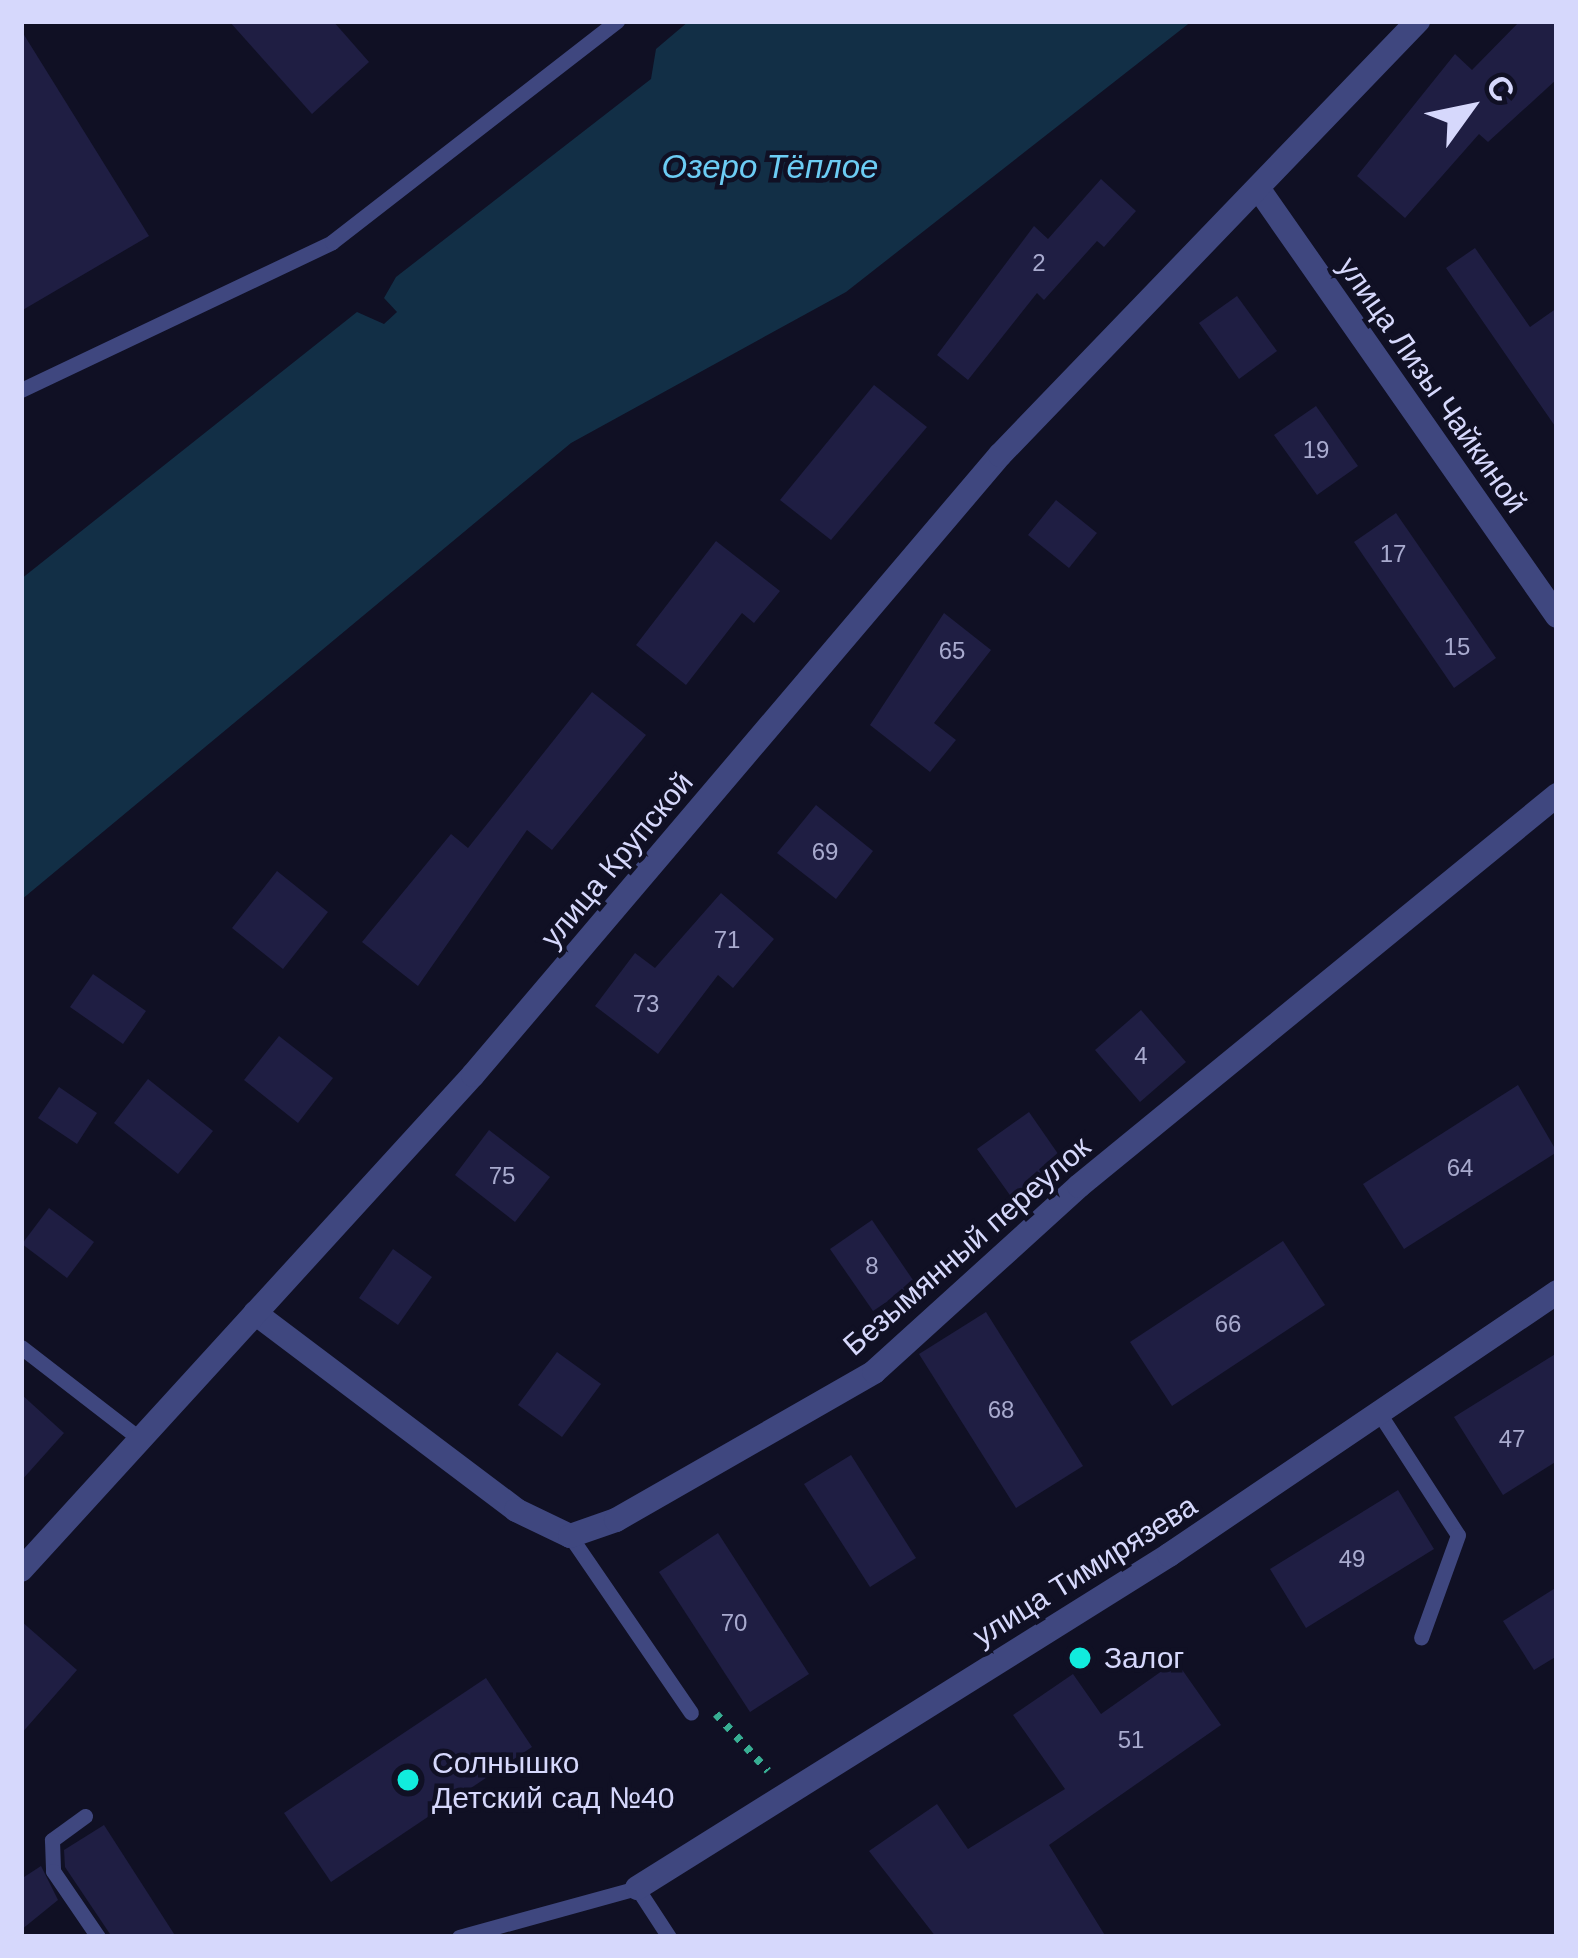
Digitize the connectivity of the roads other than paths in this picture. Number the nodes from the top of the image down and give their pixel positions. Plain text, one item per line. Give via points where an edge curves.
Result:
1 (617, 21) edge
2 (1418, 21) edge
3 (1258, 188) junction
4 (21, 391) edge
5 (1557, 616) edge
6 (1557, 795) edge
7 (1557, 1292) edge
8 (255, 1313) junction
9 (21, 1347) edge
10 (1379, 1413) junction
11 (140, 1439) junction
12 (570, 1536) junction
13 (21, 1570) edge
14 (1421, 1638) dead end
15 (691, 1713) road end
16 (85, 1816) dead end
17 (637, 1888) junction
18 (98, 1937) edge
19 (459, 1937) edge
20 (669, 1937) edge

1 - 4 lane via 332,242
2 - 3 street, улица Крупской
3 - 5 street, улица Лизы Чайкиной
3 - 8 street, улица Крупской via 1000,455
6 - 12 street, Безымянный переулок via 1078,1186 874,1372
7 - 10 street, улица Тимирязева
8 - 11 street, улица Крупской
8 - 12 street via 515,1510
9 - 11 lane
10 - 14 lane via 1458,1535
10 - 17 street, улица Тимирязева
11 - 13 street, улица Крупской
12 - 15 lane
16 - 18 lane via 52,1840 53,1870
17 - 19 lane
17 - 20 lane

